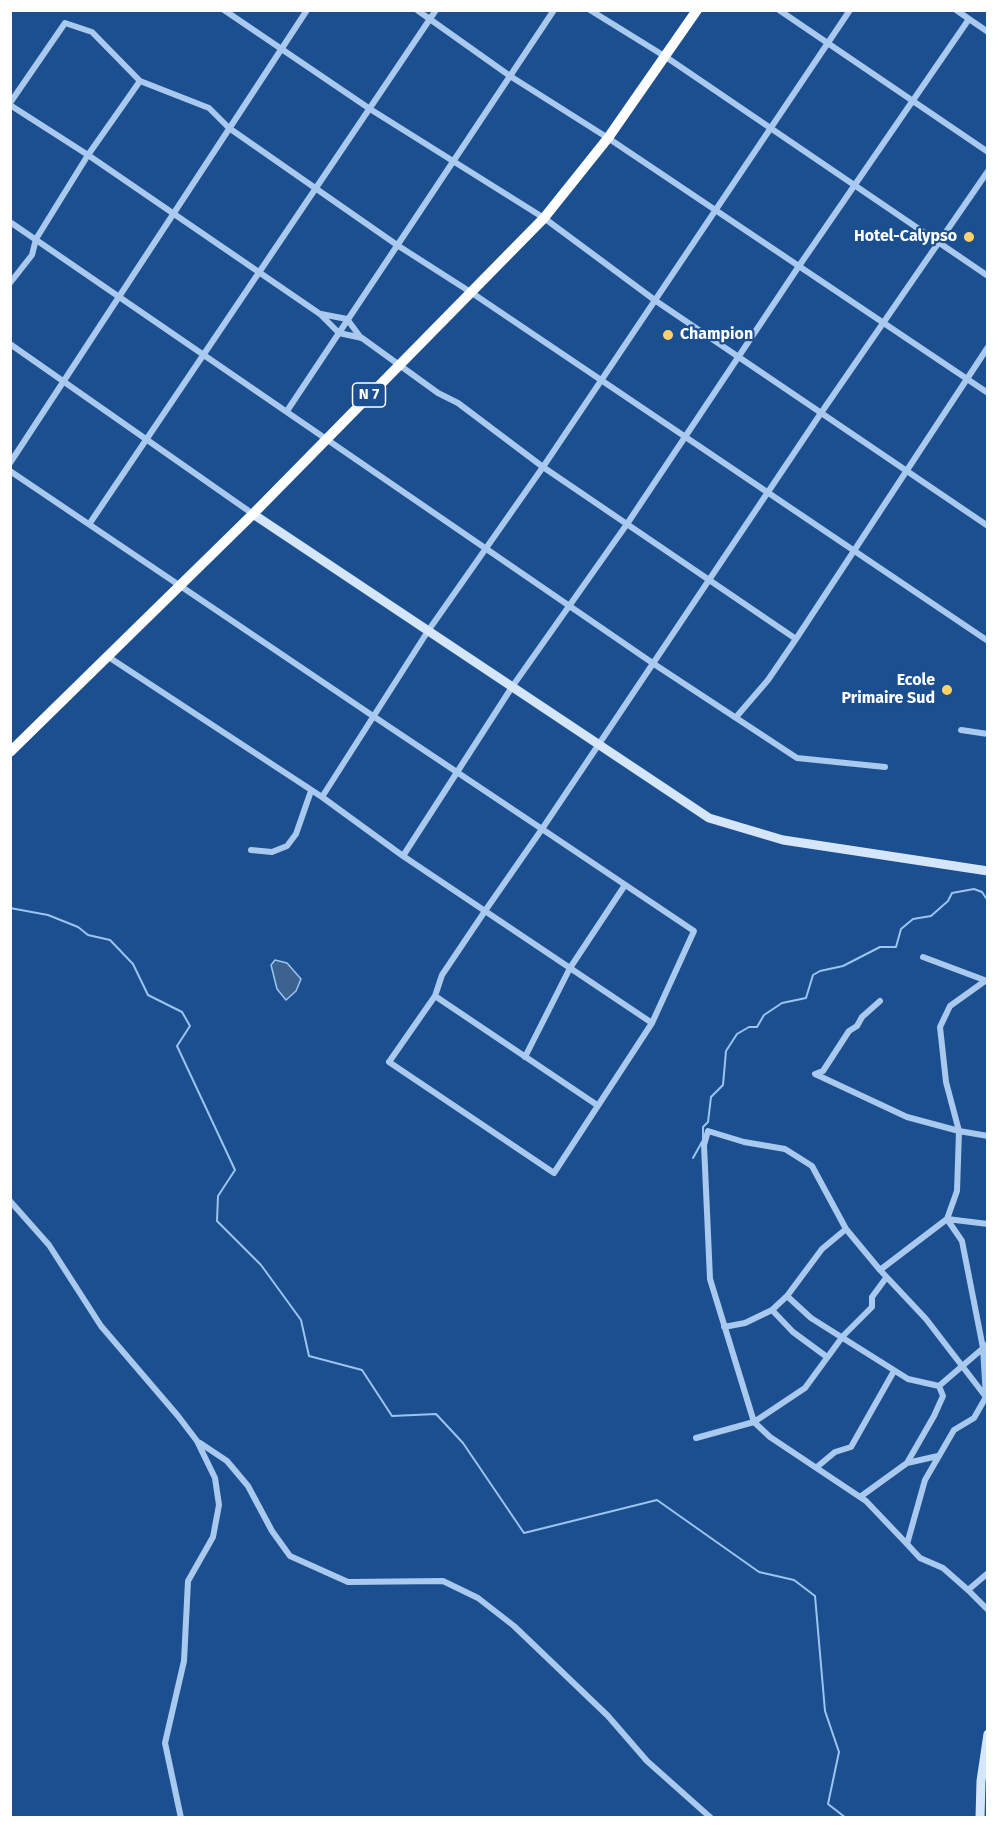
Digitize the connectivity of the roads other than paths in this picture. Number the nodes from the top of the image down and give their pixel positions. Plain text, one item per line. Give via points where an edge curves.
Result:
1 (224, 10) edge
2 (307, 10) edge
3 (417, 10) edge
4 (436, 10) edge
5 (554, 10) edge
6 (590, 10) edge
7 (697, 10) edge
8 (779, 10) edge
9 (850, 10) edge
10 (956, 10) edge
11 (430, 19) junction
12 (969, 19) junction
13 (987, 32) edge
14 (828, 44) junction
15 (282, 48) junction
16 (666, 57) junction
17 (510, 76) junction
18 (140, 81) junction
19 (914, 102) junction
20 (10, 104) edge
21 (370, 109) junction
22 (229, 128) junction
23 (771, 128) junction
24 (608, 138) junction
25 (987, 152) edge
26 (88, 155) junction
27 (453, 162) junction
28 (987, 171) edge
29 (855, 184) junction
30 (316, 189) junction
31 (715, 210) junction
32 (174, 213) junction
33 (544, 218) junction
34 (10, 222) edge
35 (36, 239) junction
36 (939, 242) junction
37 (398, 245) junction
38 (799, 266) junction
39 (259, 272) junction
40 (987, 276) edge
41 (10, 283) edge
42 (472, 293) junction
43 (119, 296) junction
44 (656, 301) junction
45 (320, 314) junction
46 (347, 320) junction
47 (884, 322) junction
48 (339, 333) junction
49 (362, 338) junction
50 (10, 344) edge
51 (987, 347) edge
52 (203, 355) junction
53 (740, 357) junction
54 (399, 365) junction
55 (967, 379) junction
56 (64, 381) junction
57 (601, 381) junction
58 (987, 393) edge
59 (287, 411) junction
60 (821, 413) junction
61 (686, 437) junction
62 (326, 438) junction
63 (146, 440) junction
64 (10, 463) edge
65 (543, 467) junction
66 (908, 470) junction
67 (10, 471) edge
68 (768, 492) junction
69 (253, 514) junction
70 (90, 523) junction
71 (627, 524) junction
72 (987, 526) edge
73 (487, 549) junction
74 (856, 551) junction
75 (708, 579) junction
76 (180, 585) junction
77 (570, 606) junction
78 (428, 631) junction
79 (796, 639) junction
80 (987, 641) edge
81 (107, 656) junction
82 (654, 664) junction
83 (512, 687) junction
84 (737, 716) junction
85 (373, 717) junction
86 (961, 730) dead end
87 (987, 734) edge
88 (597, 744) junction
89 (10, 752) edge
90 (885, 767) dead end
91 (456, 772) junction
92 (311, 791) junction
93 (322, 797) junction
94 (542, 829) junction
95 (251, 850) dead end
96 (403, 856) junction
97 (987, 871) edge
98 (625, 885) junction
99 (485, 911) junction
100 (923, 957) dead end
101 (570, 968) junction
102 (986, 981) edge
103 (435, 996) junction
104 (880, 1001) dead end
105 (652, 1023) junction
106 (525, 1057) junction
107 (597, 1105) junction
108 (959, 1131) junction
109 (987, 1136) edge
110 (10, 1201) edge
111 (947, 1219) junction
112 (987, 1224) edge
113 (846, 1229) junction
114 (880, 1270) junction
115 (885, 1278) junction
116 (787, 1296) junction
117 (772, 1310) junction
118 (724, 1327) junction
119 (843, 1336) junction
120 (985, 1346) edge
121 (827, 1357) junction
122 (961, 1365) junction
123 (894, 1371) junction
124 (939, 1386) junction
125 (987, 1397) edge
126 (754, 1422) junction
127 (696, 1438) dead end
128 (197, 1441) junction
129 (939, 1456) junction
130 (907, 1463) junction
131 (817, 1467) junction
132 (860, 1497) junction
133 (907, 1544) junction
134 (987, 1573) edge
135 (968, 1590) junction
136 (987, 1610) edge
137 (987, 1734) edge
138 (181, 1818) edge
139 (711, 1818) edge
140 (980, 1818) edge

1 - 15 street
2 - 15 street
3 - 11 street
4 - 11 street
5 - 17 street
6 - 16 street
7 - 16 highway, N 7
8 - 14 street
9 - 14 street
10 - 12 street
11 - 17 street
11 - 21 street
12 - 13 street
12 - 19 street
14 - 19 street
14 - 23 street
15 - 21 street
15 - 22 street
16 - 23 street
16 - 24 highway, N 7
17 - 24 street
17 - 27 street
18 - 20 street via 92,32 65,23
18 - 22 street via 208,108
18 - 26 street
19 - 25 street
19 - 29 street
20 - 26 street
21 - 27 street
21 - 30 street
22 - 30 street
22 - 32 street
23 - 29 street
23 - 31 street
24 - 31 street
24 - 33 highway, N 7
26 - 32 street
26 - 35 street
27 - 33 street
27 - 37 street
28 - 36 street
29 - 36 street
29 - 38 street
30 - 37 street
30 - 39 street
31 - 38 street
31 - 44 street
32 - 39 street
32 - 43 street
33 - 42 highway, N 7
33 - 44 street
34 - 35 street
35 - 41 street via 32,255
35 - 43 street
36 - 40 street
36 - 47 street
37 - 42 street
37 - 46 street
38 - 47 street
38 - 53 street
39 - 45 street
39 - 52 street
42 - 54 highway, N 7
42 - 57 street
43 - 52 street
43 - 56 street
44 - 53 street
44 - 57 street
45 - 46 street
45 - 48 street
46 - 48 street
46 - 49 street
47 - 55 street
47 - 60 street
48 - 49 street
48 - 59 street
49 - 54 street
50 - 56 street
51 - 55 street
52 - 59 street
52 - 63 street
53 - 60 street
53 - 61 street
54 - 62 highway, N 7
54 - 65 street via 458,403
55 - 58 street
55 - 66 street
56 - 63 street
56 - 64 street
57 - 61 street
57 - 65 street
59 - 62 street
60 - 66 street
60 - 68 street
61 - 68 street
61 - 71 street
62 - 69 highway, N 7
62 - 73 street
63 - 69 street
63 - 70 street
65 - 71 street
65 - 73 street
66 - 72 street
66 - 74 street
67 - 70 street
68 - 74 street
68 - 75 street
69 - 76 highway, N 7
69 - 78 street
70 - 76 street
71 - 75 street
71 - 77 street
73 - 77 street
73 - 78 street
74 - 79 street
74 - 80 street
75 - 79 street
75 - 82 street
76 - 81 highway, N 7
76 - 85 street
77 - 82 street
77 - 83 street
78 - 83 street
78 - 85 street
79 - 84 street
81 - 89 highway, N 7
81 - 92 street
82 - 84 street
82 - 88 street
83 - 88 street
83 - 91 street
84 - 90 street via 797,758
85 - 91 street
85 - 93 street
86 - 87 street
88 - 94 street
88 - 97 street via 709,818 783,840
91 - 94 street
91 - 96 street
92 - 93 street
92 - 95 street via 296,834 287,846 272,852
93 - 96 street
94 - 98 street
94 - 99 street
96 - 99 street
98 - 101 street
98 - 105 street via 694,932
99 - 101 street
99 - 103 street via 442,975
100 - 102 street
101 - 105 street
101 - 106 street
102 - 108 street via 950,1006 940,1027 946,1082
103 - 106 street
103 - 107 street via 389,1062 525,1154 554,1173
104 - 108 street via 849,1030 823,1071 815,1074 907,1117
105 - 107 street
106 - 107 street
108 - 109 street
108 - 111 street via 957,1191
110 - 128 street via 49,1245 102,1326
111 - 112 street
111 - 114 street
111 - 120 street via 962,1241
113 - 114 street
113 - 116 street via 822,1249
113 - 118 street via 812,1166 785,1149 708,1131 704,1145 710,1279
114 - 115 street
115 - 119 street via 872,1297 872,1307
115 - 122 street via 926,1319
116 - 117 street
116 - 119 street via 811,1318
117 - 118 street via 745,1323
117 - 121 street via 793,1332
118 - 126 street
119 - 121 street
119 - 123 street
120 - 122 street
120 - 125 street
121 - 126 street via 805,1388
122 - 124 street
122 - 125 street
123 - 124 street via 908,1379
123 - 131 street via 851,1447 835,1452
124 - 130 street via 943,1395
125 - 129 street via 974,1418 954,1430
126 - 127 street
126 - 131 street
128 - 138 street via 215,1478 219,1505 213,1537 188,1581 184,1661 165,1743
128 - 139 street via 227,1461 248,1486 290,1556 348,1582 443,1581 477,1598 514,1626 608,1716 647,1761
129 - 130 street
129 - 133 street via 925,1480
130 - 132 street
131 - 132 street
132 - 133 street
133 - 135 street via 920,1558 943,1569
134 - 135 street
135 - 136 street
137 - 140 street

